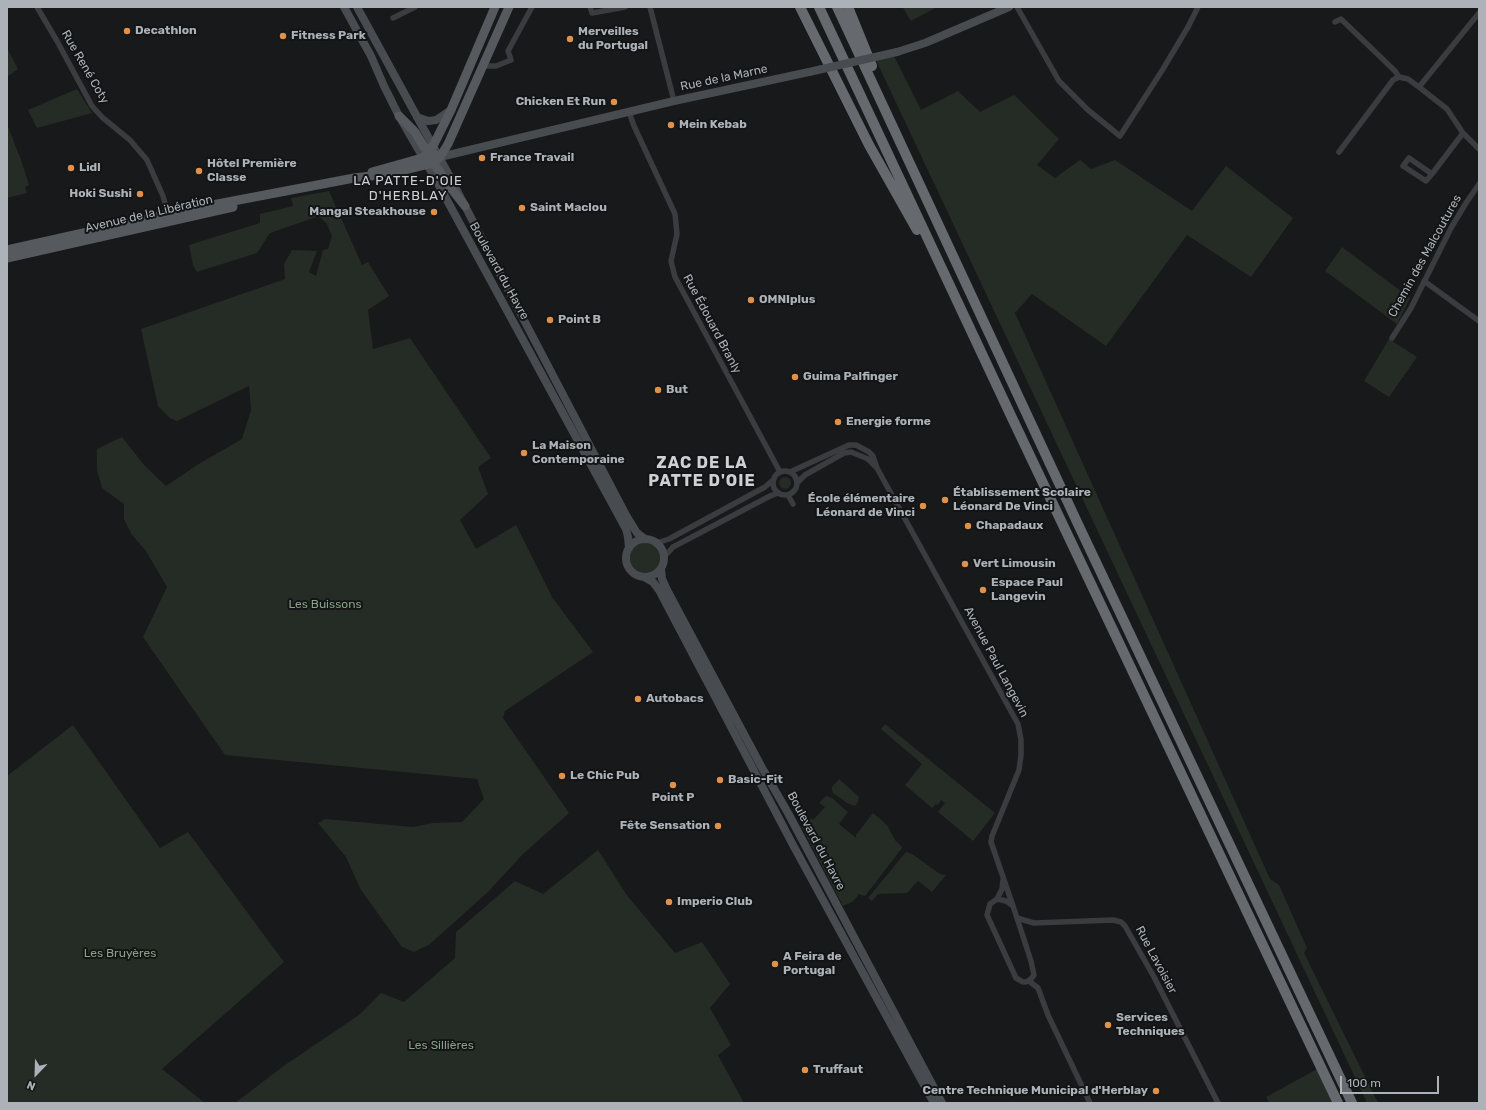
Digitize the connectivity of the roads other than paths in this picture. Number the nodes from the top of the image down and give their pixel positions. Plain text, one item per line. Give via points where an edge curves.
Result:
1 (37, 7) edge
2 (344, 7) edge
3 (357, 7) edge
4 (415, 7) edge
5 (495, 7) edge
6 (509, 7) edge
7 (532, 7) edge
8 (590, 7) edge
9 (625, 7) edge
10 (650, 7) edge
11 (800, 7) edge
12 (819, 7) edge
13 (837, 7) edge
14 (848, 7) edge
15 (1009, 7) edge
16 (1017, 7) edge
17 (1198, 7) edge
18 (1479, 13) edge
19 (393, 18) dead end
20 (1335, 22) dead end
21 (482, 66) junction
22 (1399, 77) junction
23 (1419, 87) junction
24 (674, 101) junction
25 (885, 108) junction
26 (451, 110) junction
27 (629, 112) junction
28 (399, 116) joint
29 (417, 117) junction
30 (1463, 133) junction
31 (1479, 149) edge
32 (1339, 152) dead end
33 (431, 157) junction
34 (1432, 174) junction
35 (1479, 184) edge
36 (296, 190) junction
37 (465, 206) joint
38 (168, 214) junction
39 (931, 247) junction
40 (7, 250) edge
41 (7, 258) edge
42 (1424, 281) junction
43 (1479, 321) edge
44 (1392, 338) dead end
45 (877, 468) junction
46 (780, 472) junction
47 (790, 472) junction
48 (773, 480) junction
49 (797, 483) junction
50 (778, 493) junction
51 (788, 495) junction
52 (792, 504) dead end
53 (645, 539) junction
54 (658, 543) junction
55 (629, 548) junction
56 (665, 556) junction
57 (661, 569) junction
58 (644, 577) junction
59 (1003, 878) junction
60 (997, 899) junction
61 (1013, 906) junction
62 (1017, 918) junction
63 (1029, 981) junction
64 (934, 1103) edge
65 (942, 1103) edge
66 (1090, 1103) edge
67 (1218, 1103) edge
68 (1338, 1103) edge
69 (1352, 1103) edge

1 - 38 street, Rue René Coty via 92,106 102,118 130,140 147,160
2 - 28 main road via 371,56
3 - 29 main road, Boulevard du Havre
4 - 19 street
5 - 26 main road
6 - 21 main road
7 - 21 street via 508,51 511,60 496,66
8 - 9 street via 592,13
10 - 24 street
11 - 39 highway via 869,145 925,244
12 - 39 highway
13 - 25 highway
14 - 25 highway via 875,74
15 - 24 main road, Rue de la Marne, bridge via 925,43 897,52
16 - 17 street via 1059,81 1088,110 1120,136 1188,28
18 - 23 street
20 - 22 street via 1341,19
21 - 33 main road via 454,130
22 - 23 street via 1408,79
22 - 32 street via 1393,80
23 - 30 street via 1447,109
24 - 27 main road, Rue de la Marne
25 - 69 highway via 1067,501
26 - 29 main road via 436,120 428,121
26 - 33 main road
27 - 33 main road, Rue de la Marne
27 - 46 street, Rue Édouard Branly via 675,214 676,234 671,261 675,278
28 - 33 main road via 415,132
29 - 33 main road, Boulevard du Havre
30 - 31 street
30 - 34 street
33 - 36 main road, Avenue de la Libération via 387,174
33 - 37 main road
33 - 55 main road, Boulevard du Havre via 623,525
34 - 34 street via 1426,181 1403,166 1409,158
35 - 42 street, Chemin des Malcoutures via 1451,228
36 - 38 main road, Avenue de la Libération
36 - 41 main road, Avenue de la Libération via 234,207
37 - 53 main road, Boulevard du Havre via 626,515 636,533
38 - 40 main road, Avenue de la Libération
39 - 68 highway
42 - 43 street
42 - 44 street, Chemin des Malcoutures
45 - 47 street, Avenue Paul Langevin via 869,452 856,445 849,445
45 - 49 street via 868,459 851,452 844,453 805,475
45 - 59 street, Avenue Paul Langevin via 1018,724 1021,740 1019,770 991,842
46 - 47 street
46 - 48 street
47 - 49 street
48 - 50 street
48 - 54 street via 765,487
49 - 51 street via 793,492
50 - 51 street
50 - 56 street via 673,547
51 - 52 street
53 - 54 main road, Boulevard du Havre
53 - 55 main road via 636,541
54 - 56 main road
55 - 58 main road, Boulevard du Havre via 626,557 629,567 634,574
56 - 57 main road
57 - 58 main road via 654,575
57 - 65 main road, Boulevard du Havre via 667,590
58 - 64 main road, Boulevard du Havre via 659,590 793,845
59 - 60 street via 1002,889
59 - 61 street, Avenue Paul Langevin
60 - 61 street
60 - 63 street via 990,904 987,915 1016,978 1023,982
61 - 62 street, Avenue Paul Langevin
62 - 63 street, Avenue Paul Langevin via 1034,975
62 - 67 street, Rue Lavoisier via 1034,923 1113,920 1121,922 1154,977
63 - 66 street via 1038,988 1048,1015

